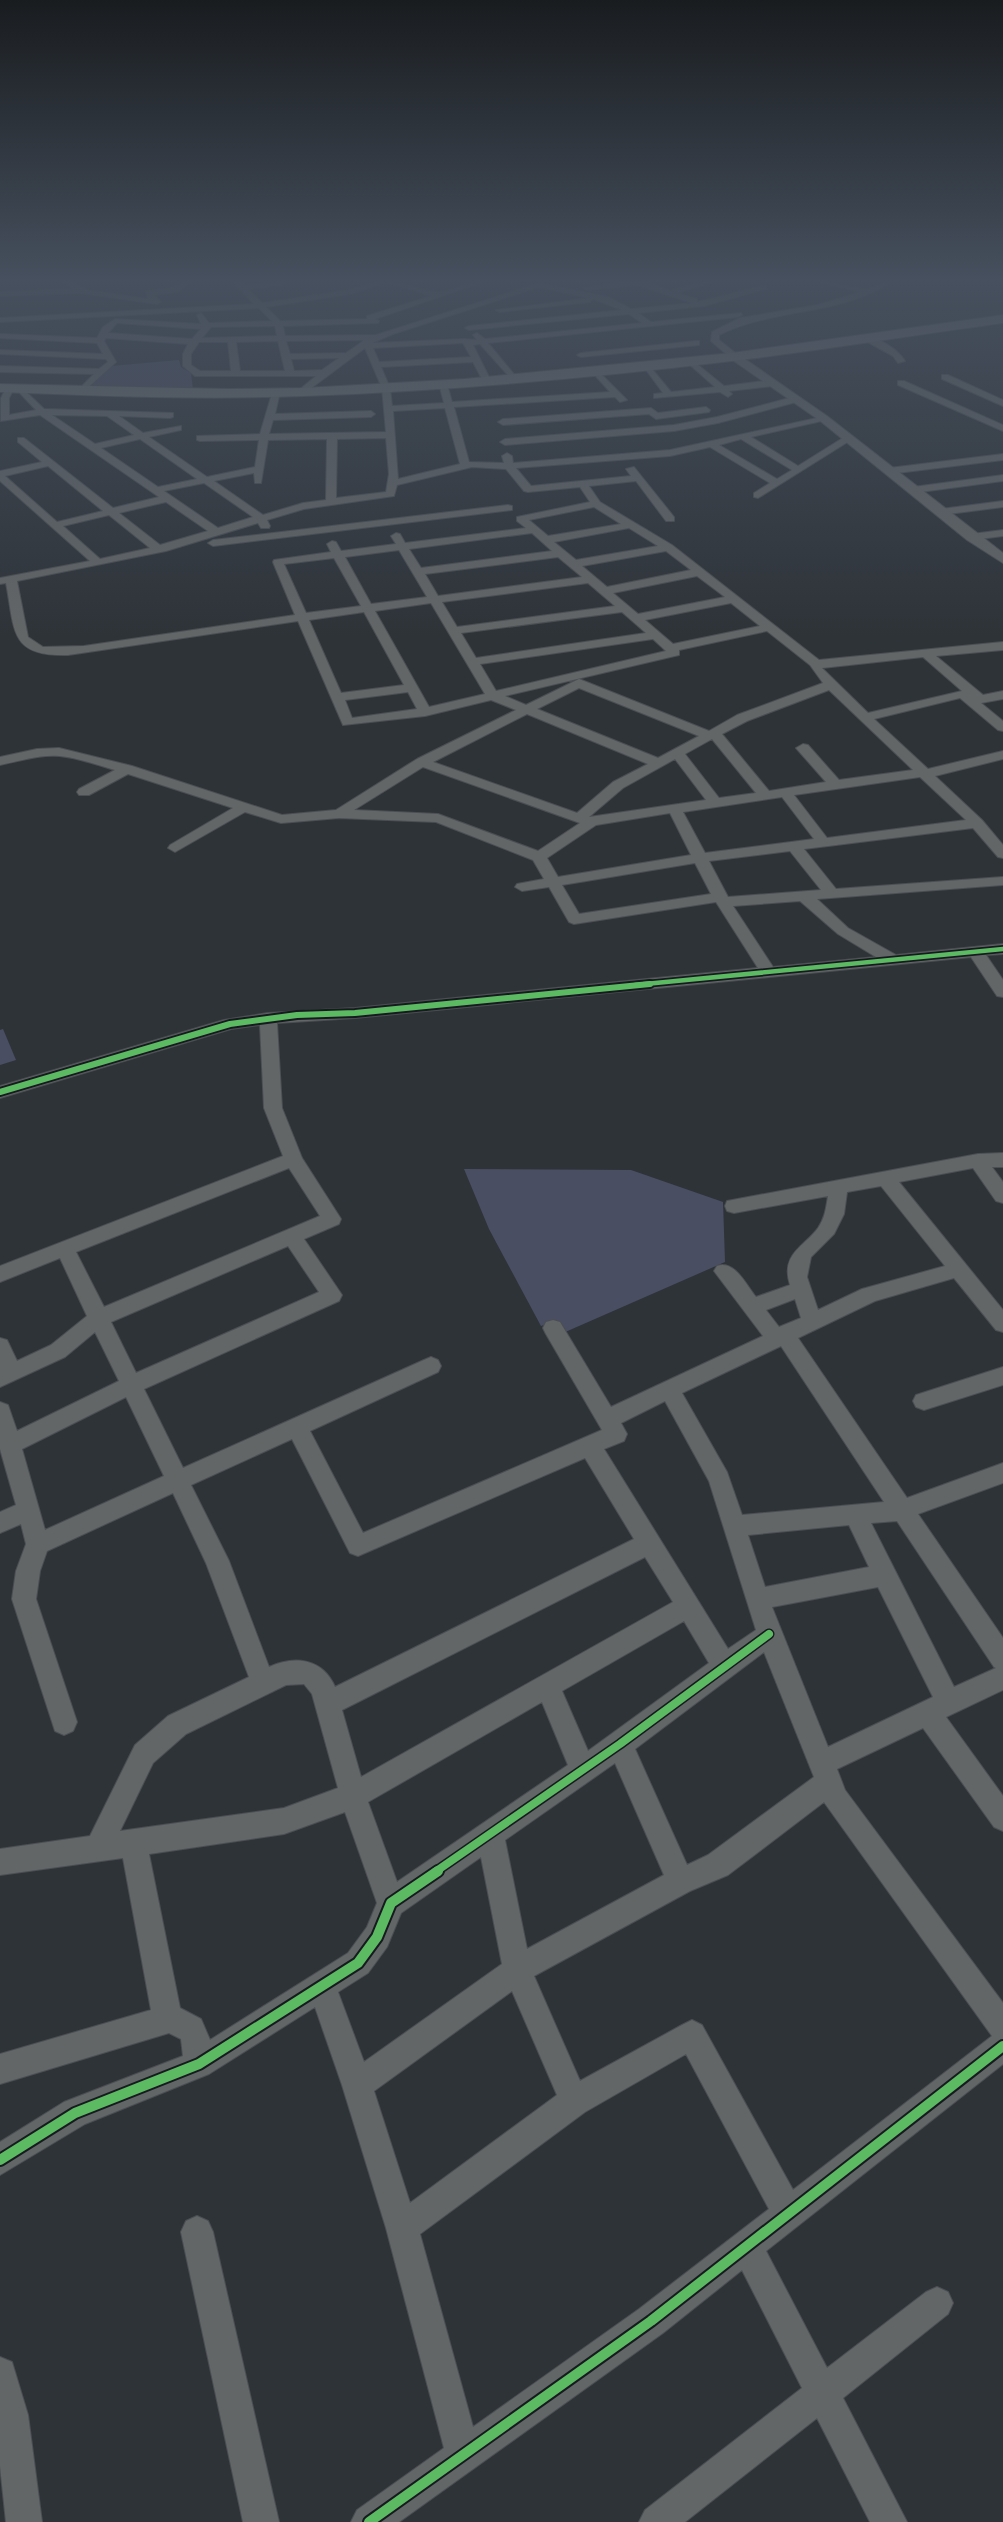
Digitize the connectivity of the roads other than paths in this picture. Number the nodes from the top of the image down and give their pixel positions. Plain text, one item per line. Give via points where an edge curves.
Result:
1 (5, 400) edge
2 (26, 400) edge
3 (94, 400) edge
4 (186, 400) edge
5 (274, 400) edge
6 (387, 400) edge
7 (447, 400) edge
8 (513, 400) edge
9 (578, 400) edge
10 (623, 400) edge
11 (734, 400) edge
12 (794, 400) edge
13 (798, 400) edge
14 (937, 400) edge
15 (99, 403) junction
16 (500, 403) junction
17 (176, 404) junction
18 (449, 406) junction
19 (388, 409) junction
20 (42, 412) junction
21 (635, 412) junction
22 (108, 413) junction
23 (371, 414) dead end
24 (590, 415) junction
25 (270, 417) junction
26 (823, 418) junction
27 (503, 422) junction
28 (1003, 428) edge
29 (189, 434) junction
30 (140, 435) junction
31 (391, 435) junction
32 (332, 436) junction
33 (742, 436) junction
34 (264, 437) junction
35 (849, 438) junction
36 (21, 440) dead end
37 (506, 442) junction
38 (710, 443) junction
39 (613, 445) junction
40 (93, 447) junction
41 (215, 448) dead end
42 (1003, 457) edge
43 (50, 463) junction
44 (465, 465) junction
45 (508, 466) junction
46 (260, 469) junction
47 (799, 470) junction
48 (889, 471) junction
49 (0, 475) edge
50 (639, 478) junction
51 (1003, 478) edge
52 (204, 479) junction
53 (257, 483) dead end
54 (392, 483) junction
55 (777, 483) junction
56 (583, 484) junction
57 (14, 488) junction
58 (157, 490) junction
59 (913, 490) junction
60 (0, 491) edge
61 (758, 495) dead end
62 (168, 498) junction
63 (331, 503) junction
64 (596, 504) junction
65 (1003, 504) edge
66 (508, 508) dead end
67 (380, 510) junction
68 (111, 512) junction
69 (940, 512) junction
70 (261, 518) junction
71 (670, 519) dead end
72 (56, 525) junction
73 (631, 525) junction
74 (324, 530) junction
75 (534, 530) junction
76 (218, 532) junction
77 (1003, 533) edge
78 (972, 537) junction
79 (546, 540) junction
80 (402, 546) junction
81 (668, 547) junction
82 (158, 549) junction
83 (276, 549) junction
84 (338, 554) junction
85 (561, 554) junction
86 (1003, 559) edge
87 (98, 563) junction
88 (573, 564) junction
89 (418, 572) junction
90 (699, 572) junction
91 (591, 579) junction
92 (5, 580) edge
93 (604, 591) junction
94 (733, 599) junction
95 (434, 600) junction
96 (624, 608) junction
97 (367, 609) junction
98 (581, 613) junction
99 (302, 617) junction
100 (636, 618) junction
101 (770, 627) junction
102 (453, 631) junction
103 (656, 635) junction
104 (602, 643) junction
105 (997, 646) edge
106 (670, 648) junction
107 (926, 654) junction
108 (1003, 658) edge
109 (472, 662) junction
110 (816, 664) junction
111 (614, 667) junction
112 (578, 683) junction
113 (830, 685) junction
114 (411, 688) junction
115 (967, 693) junction
116 (1003, 695) edge
117 (493, 696) junction
118 (337, 697) junction
119 (527, 710) junction
120 (425, 712) junction
121 (865, 717) junction
122 (1003, 727) edge
123 (712, 734) junction
124 (803, 747) dead end
125 (677, 753) junction
126 (1003, 755) edge
127 (0, 761) edge
128 (423, 762) junction
129 (658, 763) junction
130 (127, 769) junction
131 (924, 773) junction
132 (836, 785) junction
133 (84, 792) dead end
134 (786, 792) junction
135 (765, 795) junction
136 (716, 802) junction
137 (244, 807) junction
138 (674, 808) junction
139 (339, 814) junction
140 (585, 820) junction
141 (977, 823) junction
142 (997, 838) edge
143 (823, 842) junction
144 (794, 846) junction
145 (175, 848) dead end
146 (1003, 854) edge
147 (539, 857) junction
148 (699, 858) junction
149 (1003, 881) edge
150 (553, 882) junction
151 (522, 887) dead end
152 (831, 893) junction
153 (804, 896) junction
154 (721, 900) junction
155 (1003, 949) edge
156 (975, 951) junction
157 (894, 960) junction
158 (769, 973) junction
159 (1003, 992) edge
160 (268, 1018) junction
161 (0, 1092) edge
162 (293, 1159) junction
163 (1003, 1160) edge
164 (978, 1161) junction
165 (886, 1179) junction
166 (838, 1186) junction
167 (1003, 1196) edge
168 (734, 1206) dead end
169 (291, 1236) junction
170 (65, 1248) junction
171 (959, 1269) junction
172 (724, 1271) dead end
173 (0, 1274) edge
174 (801, 1289) junction
175 (752, 1307) junction
176 (99, 1318) junction
177 (812, 1322) junction
178 (1003, 1324) edge
179 (553, 1328) dead end
180 (780, 1336) junction
181 (0, 1346) edge
182 (431, 1366) dead end
183 (6, 1375) edge
184 (1003, 1376) edge
185 (131, 1385) junction
186 (669, 1389) junction
187 (924, 1401) dead end
188 (0, 1410) edge
189 (607, 1419) junction
190 (297, 1427) junction
191 (9, 1445) junction
192 (589, 1445) junction
193 (1003, 1473) edge
194 (178, 1480) junction
195 (28, 1510) junction
196 (903, 1510) junction
197 (856, 1515) junction
198 (0, 1523) edge
199 (734, 1526) junction
200 (649, 1543) junction
201 (38, 1544) junction
202 (884, 1575) junction
203 (758, 1599) junction
204 (688, 1606) junction
205 (770, 1634) junction
206 (1003, 1659) edge
207 (725, 1666) junction
208 (1003, 1677) edge
209 (263, 1683) junction
210 (548, 1685) junction
211 (328, 1704) junction
212 (938, 1708) junction
213 (64, 1722) dead end
214 (620, 1744) junction
215 (583, 1769) junction
216 (826, 1773) junction
217 (353, 1796) junction
218 (1003, 1818) edge
219 (490, 1834) junction
220 (134, 1843) junction
221 (98, 1848) junction
222 (0, 1862) edge
223 (680, 1881) junction
224 (391, 1903) junction
225 (517, 1970) junction
226 (321, 1986) junction
227 (169, 2019) junction
228 (1003, 2026) edge
229 (1003, 2046) edge
230 (199, 2064) junction
231 (0, 2069) edge
232 (357, 2085) junction
233 (574, 2101) junction
234 (0, 2160) edge
235 (789, 2214) junction
236 (402, 2228) junction
237 (197, 2232) dead end
238 (747, 2247) junction
239 (937, 2303) dead end
240 (0, 2374) edge
241 (822, 2393) junction
242 (463, 2455) junction
243 (661, 2521) edge
244 (24, 2522) edge
245 (261, 2522) edge
246 (369, 2522) edge
247 (889, 2522) edge

1 - 20 street via 4,418
2 - 20 street
3 - 15 main road
4 - 17 main road
5 - 25 street
6 - 19 street
7 - 18 street
8 - 16 street
9 - 24 street
10 - 21 street
11 - 21 street via 738,403 656,416 651,411
12 - 39 street
13 - 26 street
14 - 28 street
15 - 17 main road
15 - 20 street
15 - 22 street
16 - 18 street
16 - 27 street
17 - 22 street
17 - 29 street
18 - 19 street
18 - 44 street
19 - 31 street
20 - 40 street
21 - 24 street
22 - 30 street
23 - 25 street
24 - 27 street
24 - 39 street
25 - 34 street
26 - 33 street
26 - 35 street
27 - 37 street
29 - 30 street
29 - 34 street
29 - 41 street
30 - 40 street
30 - 52 street
31 - 32 street
31 - 54 street
32 - 34 street
32 - 63 street
33 - 38 street
33 - 47 street
34 - 46 street
35 - 47 street
35 - 48 street
36 - 43 street
37 - 39 street
37 - 45 street
38 - 39 street via 670,453
38 - 55 street
39 - 45 street
39 - 50 street
40 - 58 street
42 - 48 street
43 - 49 street
43 - 68 street
44 - 45 street
44 - 54 street
45 - 56 street via 528,489
46 - 52 street
46 - 53 street
47 - 55 street
48 - 59 street
49 - 57 street
50 - 56 street
50 - 71 street
51 - 59 street
52 - 58 street
52 - 70 street
54 - 67 street
55 - 61 street
56 - 64 street
57 - 60 street
57 - 72 street
58 - 62 street
59 - 69 street
62 - 68 street
62 - 76 street
63 - 67 street
63 - 70 street
64 - 73 street
64 - 75 street via 521,519
65 - 69 street
66 - 67 street
67 - 74 street
67 - 80 street
68 - 72 street
68 - 82 street
69 - 78 street
70 - 76 street
70 - 83 street
72 - 87 street
73 - 79 street
73 - 81 street
74 - 83 street
74 - 84 street
75 - 79 street
75 - 80 street
76 - 82 street
77 - 78 street
78 - 86 street
79 - 85 street
80 - 84 street
80 - 89 street
81 - 88 street
81 - 90 street
82 - 83 street
82 - 87 street
83 - 84 street
83 - 99 street
84 - 97 street
85 - 88 street
85 - 89 street
87 - 92 street
88 - 91 street
89 - 95 street
90 - 93 street
90 - 94 street
91 - 93 street
91 - 95 street via 501,595
92 - 99 street via 22,637 36,649 84,650
93 - 96 street
94 - 100 street
94 - 101 street
95 - 97 street
95 - 102 street
96 - 98 street
96 - 100 street
97 - 99 street
97 - 114 street
98 - 102 street via 516,618
98 - 104 street
99 - 118 street
100 - 103 street
101 - 106 street
101 - 110 street
102 - 109 street
103 - 104 street
103 - 106 street
104 - 109 street
104 - 111 street
105 - 107 street
105 - 108 street
106 - 111 street via 675,652
107 - 110 street
107 - 115 street
109 - 117 street
110 - 113 street
111 - 112 street
111 - 117 street
112 - 119 street
112 - 123 street
113 - 121 street
113 - 123 street via 742,718
114 - 118 street
114 - 120 street
115 - 116 street via 980,699
115 - 121 street
115 - 122 street
117 - 119 street
117 - 120 street
118 - 120 street via 348,722
119 - 128 street
119 - 129 street
121 - 131 street
123 - 125 street
123 - 135 street
124 - 132 street
125 - 129 street
125 - 136 street
126 - 131 street
127 - 130 street via 59,752
128 - 139 street
128 - 140 street
129 - 140 street via 618,785
130 - 133 street
130 - 137 street
131 - 132 street
131 - 141 street
132 - 134 street
134 - 135 street
134 - 143 street
135 - 136 street
136 - 138 street
137 - 139 street via 281,819
137 - 145 street
138 - 140 street
138 - 148 street
139 - 147 street via 438,818
140 - 147 street
141 - 142 street
141 - 143 street
142 - 146 street
143 - 144 street
144 - 148 street
144 - 152 street
147 - 150 street
148 - 150 street
148 - 154 street
149 - 152 street
150 - 151 street
150 - 154 street via 574,919
152 - 153 street
153 - 154 street
153 - 157 street via 843,931
154 - 158 street
155 - 156 street
156 - 157 street
156 - 159 street
157 - 158 street
158 - 160 street
160 - 161 street via 178,1038
160 - 162 street via 273,1108
162 - 169 street via 332,1219
162 - 170 street
163 - 164 street
164 - 165 street
164 - 167 street
165 - 166 street
165 - 171 street
166 - 168 street
166 - 174 street via 835,1214 824,1234 802,1254 797,1277
169 - 176 street
169 - 185 street via 332,1295
170 - 173 street
170 - 176 street
171 - 177 street via 868,1295
171 - 178 street
172 - 175 street
174 - 175 street
174 - 177 street
175 - 180 street
176 - 183 street via 58,1351
176 - 185 street
177 - 180 street
179 - 189 street
180 - 186 street
180 - 196 street
181 - 183 street
182 - 190 street
184 - 187 street
185 - 191 street
185 - 194 street
186 - 189 street
186 - 199 street via 719,1479
188 - 191 street
189 - 192 street via 616,1434
190 - 192 street via 358,1546
190 - 194 street
191 - 195 street
192 - 200 street
193 - 196 street
194 - 201 street
194 - 209 street via 217,1561
195 - 198 street
195 - 201 street
196 - 197 street
196 - 206 street
197 - 199 street
197 - 202 street
199 - 203 street
200 - 204 street
200 - 211 street
201 - 213 street via 28,1571 24,1599
202 - 203 street
202 - 212 street
203 - 205 street
204 - 207 street
204 - 210 street
205 - 207 street
205 - 216 street
207 - 214 street
208 - 212 street
209 - 211 street via 284,1673 304,1672 323,1688
209 - 221 street via 177,1725 144,1754
210 - 215 street
210 - 217 street
211 - 217 street
212 - 216 street
212 - 218 street
214 - 215 street
214 - 223 street
215 - 219 street
216 - 223 street via 718,1865
216 - 228 street via 836,1799
217 - 220 street via 284,1821
217 - 224 street
219 - 224 street
219 - 225 street
220 - 221 street
220 - 227 street
221 - 222 street
223 - 225 street
224 - 226 street via 377,1937 358,1963
225 - 232 street
225 - 233 street
226 - 230 street
226 - 232 street
227 - 230 street via 186,2023 192,2029
227 - 231 street
229 - 235 street
230 - 234 street via 75,2113
232 - 236 street
233 - 235 street via 692,2035
233 - 236 street
235 - 238 street
236 - 242 street
237 - 245 street
238 - 241 street
238 - 242 street
239 - 241 street
240 - 244 street via 11,2415
241 - 243 street
241 - 247 street
242 - 246 street

